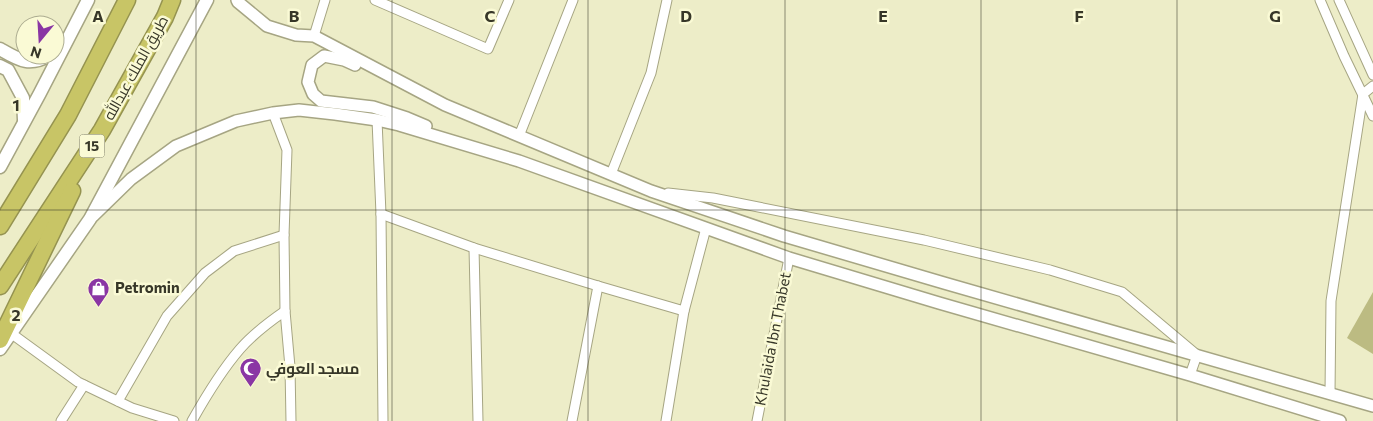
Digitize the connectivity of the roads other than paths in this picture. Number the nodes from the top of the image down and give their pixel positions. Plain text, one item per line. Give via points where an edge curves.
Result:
1 (88, 0) edge
2 (127, 0) edge
3 (174, 0) edge
4 (207, 0) edge
5 (237, 0) edge
6 (324, 0) edge
7 (375, 0) edge
8 (573, 0) edge
9 (667, 0) edge
10 (1320, 0) edge
11 (1340, 0) edge
12 (507, 1) edge
13 (71, 33) junction
14 (314, 36) junction
15 (65, 39) edge
16 (0, 49) edge
17 (13, 57) joint
18 (4, 68) edge
19 (1373, 74) edge
20 (1373, 86) edge
21 (1364, 94) junction
22 (445, 105) junction
23 (273, 113) junction
24 (68, 115) junction
25 (1373, 116) edge
26 (24, 120) junction
27 (377, 120) junction
28 (102, 130) junction
29 (519, 136) junction
30 (475, 148) junction
31 (0, 167) edge
32 (612, 174) junction
33 (651, 191) junction
34 (0, 206) edge
35 (381, 214) junction
36 (90, 219) junction
37 (0, 226) edge
38 (706, 228) junction
39 (284, 235) junction
40 (474, 248) junction
41 (789, 258) junction
42 (0, 286) edge
43 (598, 286) junction
44 (285, 311) junction
45 (684, 311) junction
46 (6, 337) edge
47 (0, 349) edge
48 (1197, 355) junction
49 (1190, 375) junction
50 (84, 385) junction
51 (1330, 392) junction
52 (118, 401) junction
53 (1373, 406) edge
54 (1323, 418) edge
55 (61, 421) edge
56 (174, 421) edge
57 (192, 421) edge
58 (291, 421) edge
59 (382, 421) edge
60 (478, 421) edge
61 (572, 421) edge
62 (666, 421) edge
63 (757, 421) edge
64 (1340, 421) edge

1 - 13 main road
2 - 24 highway, 15
3 - 28 highway, طريق الملك عبدالله / 15
4 - 36 main road
5 - 14 street via 267,26 296,35
6 - 14 street
7 - 12 street via 488,49
8 - 29 street
9 - 32 street via 651,73
10 - 21 street
11 - 19 street
13 - 15 main road
13 - 26 main road
14 - 22 street
16 - 17 main road
17 - 18 main road
18 - 26 main road via 23,98
20 - 21 street
21 - 25 street
21 - 51 street via 1331,301
22 - 29 street
22 - 30 street via 344,60 324,56 312,65 308,82 313,94 321,101 373,107
23 - 27 street via 299,110
23 - 36 street via 236,121 176,146 131,179
23 - 39 street via 287,150
24 - 34 highway
24 - 37 highway, 15
26 - 31 main road
27 - 30 street
27 - 35 street
28 - 42 highway, طريق الملك عبدالله / 15
28 - 46 highway
29 - 32 street
30 - 38 street
32 - 33 street
33 - 48 street via 794,238
33 - 48 street via 723,200 924,240 1050,270 1122,292
35 - 40 street
35 - 59 street
36 - 46 main road
38 - 41 street
38 - 45 street
39 - 44 street
39 - 52 street via 234,251 204,272 167,316
40 - 43 street
40 - 60 street
41 - 49 street
41 - 63 street, Khulaida Ibn Thabet
43 - 45 street
43 - 61 street
44 - 57 street via 240,348 210,389
44 - 58 street
45 - 62 street
46 - 47 main road
46 - 50 street
48 - 49 street
48 - 51 street
49 - 54 street
50 - 52 street
50 - 55 street
51 - 53 street
52 - 56 street
54 - 64 street

